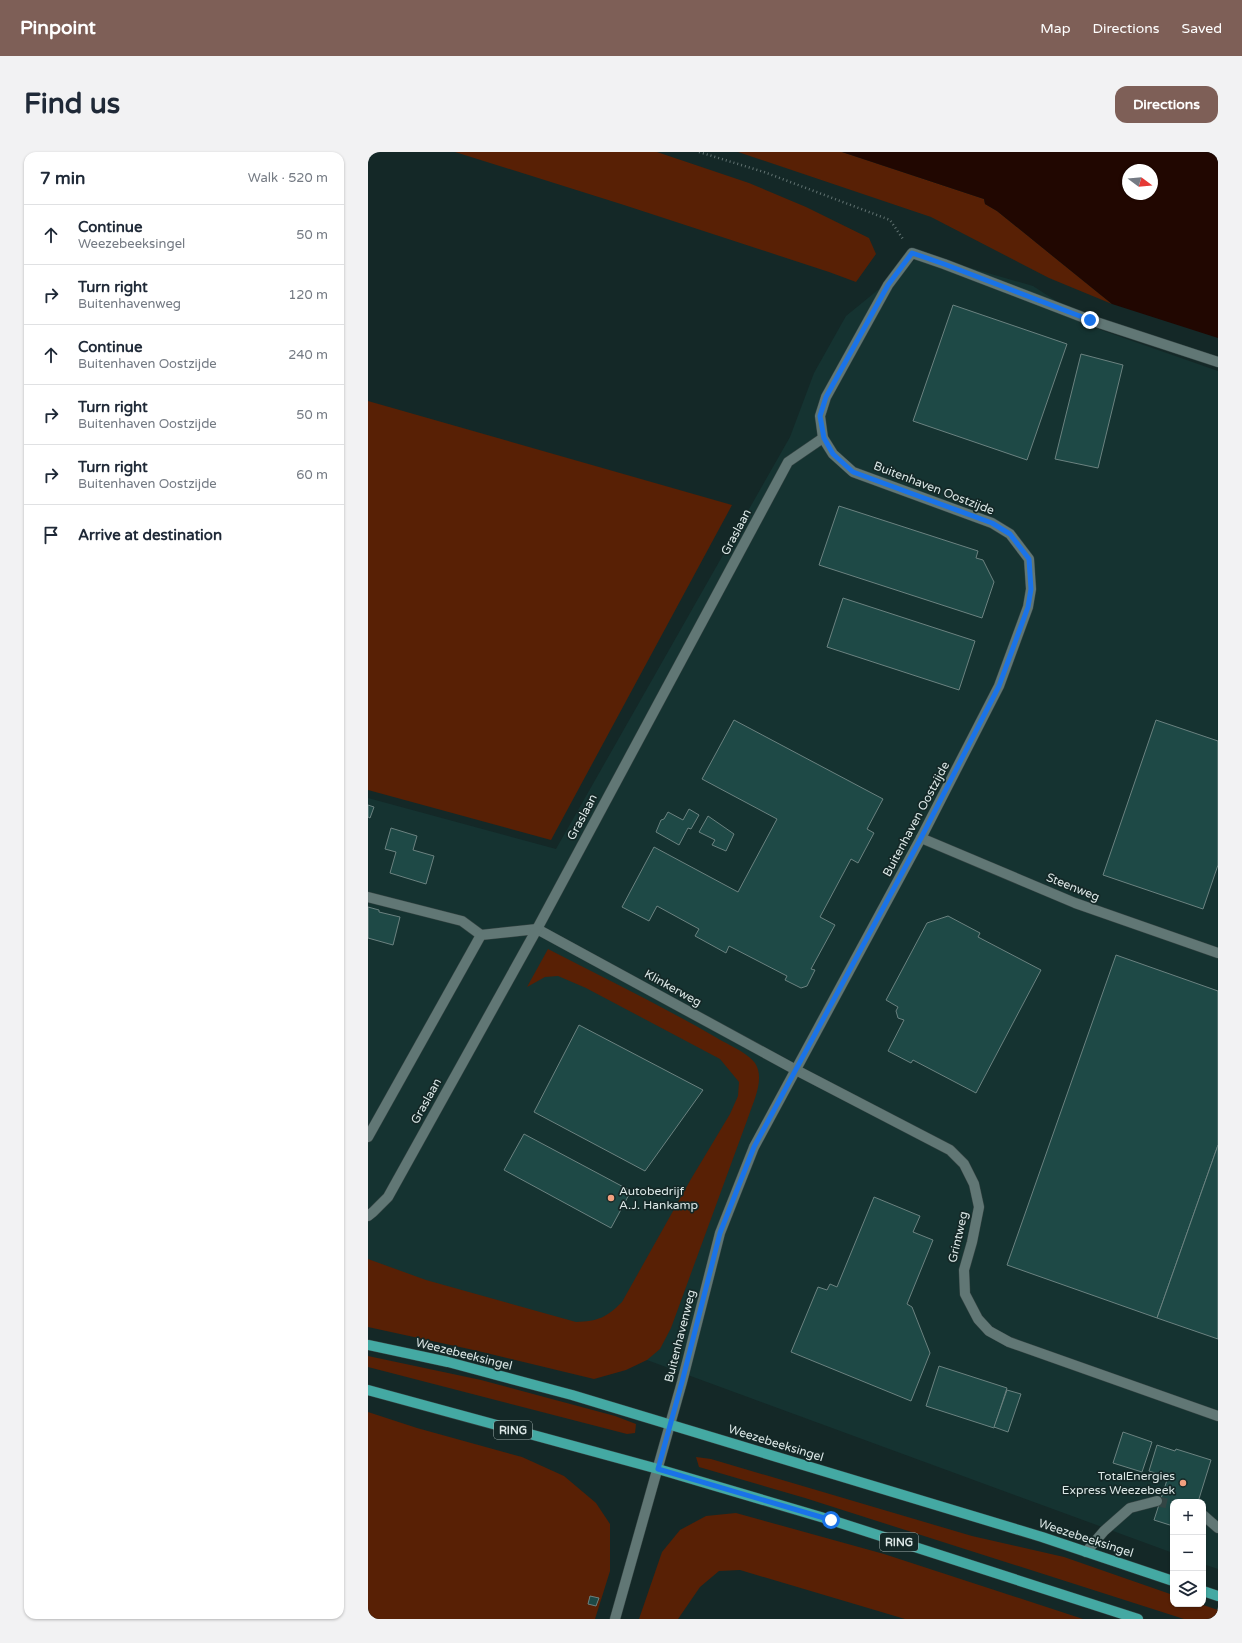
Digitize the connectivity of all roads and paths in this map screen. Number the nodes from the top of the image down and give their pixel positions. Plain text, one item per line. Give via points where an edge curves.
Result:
1 (699, 152) edge
2 (912, 253) junction
3 (1218, 362) edge
4 (824, 438) junction
5 (921, 838) junction
6 (368, 897) edge
7 (536, 929) junction
8 (481, 935) junction
9 (1218, 954) edge
10 (796, 1070) junction
11 (368, 1137) edge
12 (368, 1216) edge
13 (368, 1345) edge
14 (368, 1390) edge
15 (1218, 1416) edge
16 (671, 1424) junction
17 (658, 1469) junction
18 (1157, 1501) tunnel mouth
19 (1206, 1518) edge
20 (1218, 1528) edge
21 (1086, 1552) junction
22 (1170, 1580) edge
23 (1206, 1592) edge
24 (1218, 1596) edge
25 (615, 1619) edge
26 (1138, 1619) edge

1 - 2 path via 764,172 890,220
2 - 3 street via 1090,320
2 - 4 street, Buitenhaven Oostzijde via 888,285 826,397 820,416
4 - 5 street, Buitenhaven Oostzijde via 833,454 853,472 992,523 1010,534 1029,559 1031,589 1028,607 999,686
4 - 7 street, Graslaan via 788,462
5 - 9 street, Steenweg via 1075,903
5 - 10 street, Buitenhaven Oostzijde
6 - 8 street via 462,921
7 - 8 street
7 - 10 street, Klinkerweg
7 - 12 street, Graslaan via 388,1197
8 - 11 street
10 - 15 street, Grintweg via 950,1150 964,1164 974,1184 979,1207 964,1270 965,1294 978,1318 989,1331 1009,1342
10 - 16 street, Buitenhavenweg via 754,1147 720,1233
13 - 16 main road, Weezebeeksingel via 448,1362
14 - 17 main road, RING
16 - 17 street, Buitenhavenweg
16 - 21 main road, Weezebeeksingel
17 - 25 street, Buitenhavenweg
17 - 26 main road, RING via 831,1520
18 - 21 street via 1130,1508 1104,1531
19 - 20 street
21 - 22 main road, Weezebeeksingel
23 - 24 main road

